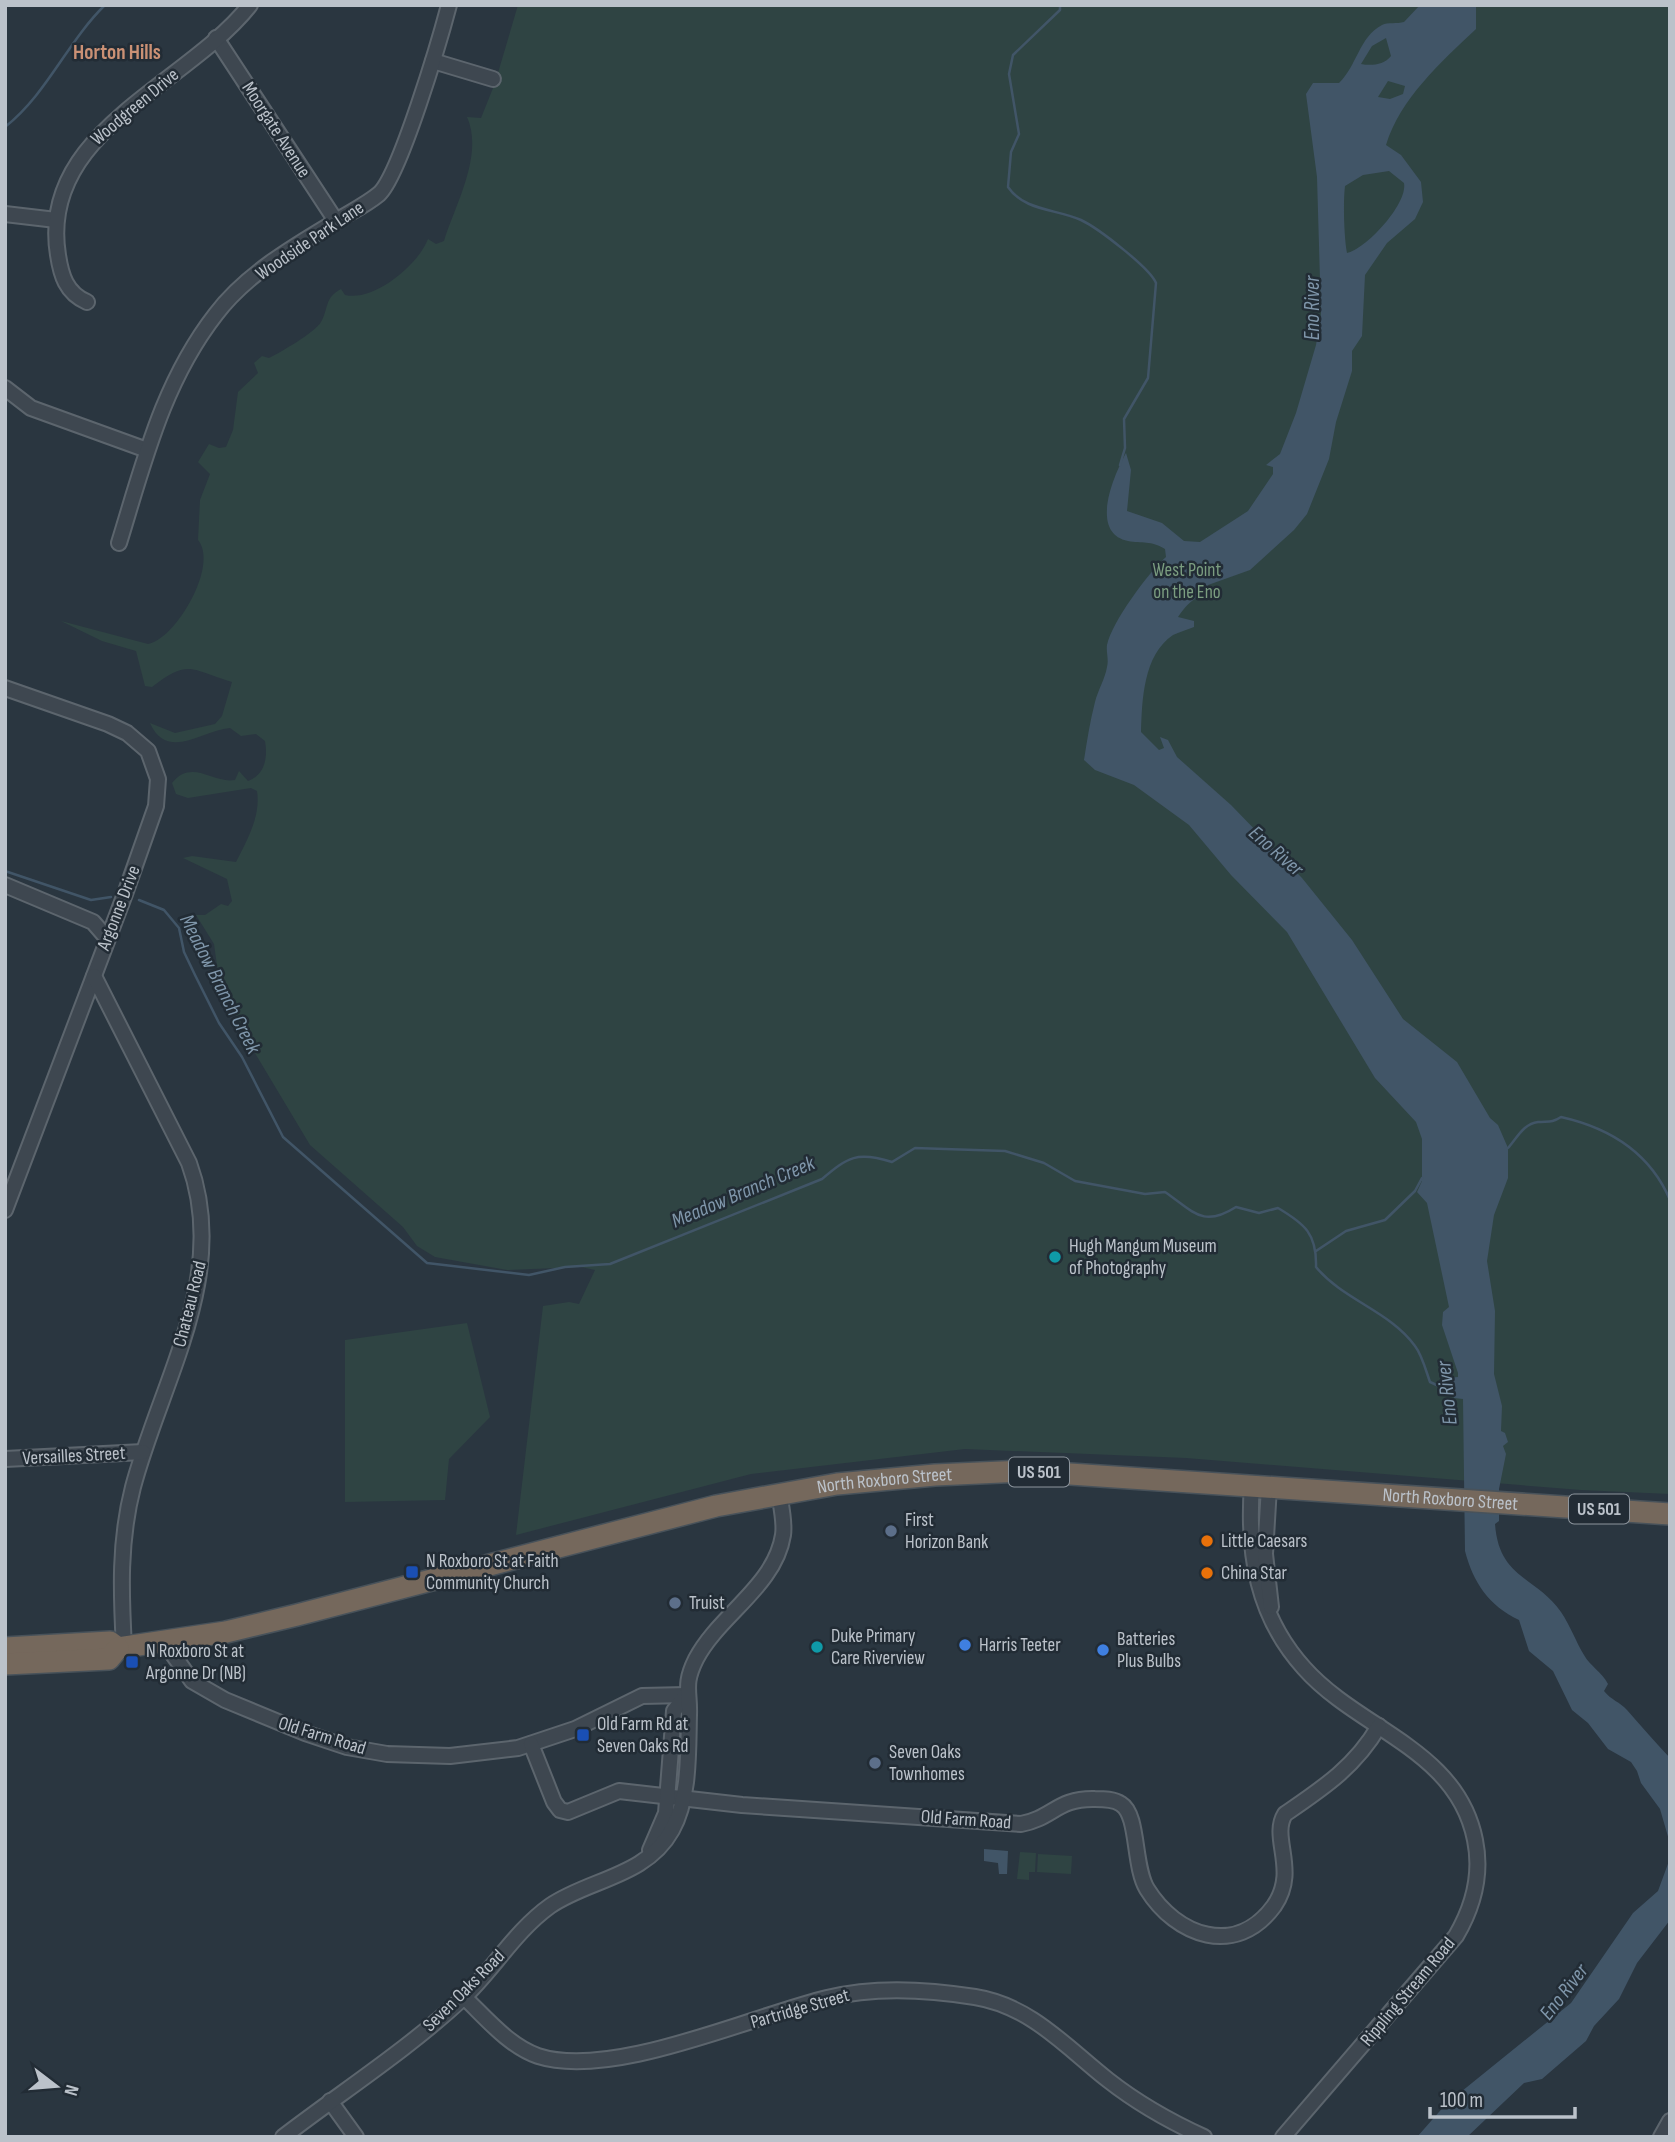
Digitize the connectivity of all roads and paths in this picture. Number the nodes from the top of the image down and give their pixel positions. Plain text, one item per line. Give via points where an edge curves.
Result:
1 (250, 5) edge
2 (449, 5) edge
3 (216, 38) junction
4 (433, 61) junction
5 (493, 79) dead end
6 (5, 214) edge
7 (56, 220) junction
8 (336, 221) junction
9 (87, 302) dead end
10 (5, 388) edge
11 (147, 450) junction
12 (119, 543) dead end
13 (5, 688) edge
14 (5, 885) edge
15 (106, 937) junction
16 (94, 976) junction
17 (5, 1210) edge
18 (143, 1452) junction
19 (5, 1459) edge
20 (1260, 1486) junction
21 (779, 1493) junction
22 (1670, 1514) edge
23 (164, 1642) junction
24 (121, 1647) junction
25 (5, 1648) edge
26 (5, 1664) edge
27 (686, 1695) junction
28 (1379, 1726) junction
29 (531, 1744) junction
30 (668, 1795) junction
31 (684, 1797) junction
32 (649, 1854) junction
33 (464, 1997) junction
34 (330, 2101) junction
35 (1670, 2122) edge
36 (283, 2137) edge
37 (356, 2137) edge
38 (1204, 2137) edge
39 (1283, 2137) edge
40 (1661, 2137) edge

1 - 3 street, Woodgreen Drive
2 - 4 street, Woodside Park Lane
3 - 7 street, Woodgreen Drive via 86,148 59,199
3 - 8 street, Moorgate Avenue
4 - 5 street
4 - 8 street, Woodside Park Lane via 393,174 380,194
6 - 7 street
7 - 9 street, Woodgreen Drive via 60,269 70,290
8 - 11 street, Woodside Park Lane via 291,249 218,311 172,382
10 - 11 street via 31,408
11 - 12 street, Woodside Park Lane
13 - 15 street, Argonne Drive via 108,723 142,745 155,765 156,806
14 - 15 street via 93,922
15 - 16 street, Argonne Drive
16 - 17 street, Argonne Drive
16 - 18 street, Chateau Road via 176,1134 195,1178 202,1209 203,1254 191,1316
18 - 19 street, Versailles Street
18 - 24 street, Chateau Road via 122,1547
20 - 21 highway, North Roxboro Street / US 501 via 1025,1471 886,1478
20 - 22 highway, North Roxboro Street / US 501
20 - 28 street, Rippling Stream Road via 1251,1556 1271,1616 1310,1674
21 - 23 highway, North Roxboro Street / US 501 via 297,1615
21 - 27 street via 783,1533 776,1558 702,1650
23 - 24 highway, North Roxboro Street / US 501
23 - 29 street, Old Farm Road via 185,1674 208,1692 258,1716 347,1747 433,1757 498,1752
24 - 25 highway, North Roxboro Street / US 501 via 110,1642
24 - 26 highway, North Roxboro Street / US 501 via 110,1659
27 - 29 street, Old Farm Road via 642,1696 594,1721
27 - 30 street via 674,1711
27 - 31 street, Seven Oaks Road
28 - 31 street, Old Farm Road via 1352,1764 1328,1787 1285,1814 1280,1828 1287,1872 1275,1903 1251,1927 1218,1936 1184,1928 1158,1906 1140,1874 1131,1814 1108,1799 1075,1799 1021,1824
28 - 39 street, Rippling Stream Road via 1428,1761 1453,1787 1474,1835 1476,1885 1464,1923 1445,1950
29 - 30 street, Old Farm Road via 560,1810 571,1811 619,1791
30 - 31 street, Old Farm Road
30 - 32 street via 663,1823
31 - 32 street, Seven Oaks Road via 674,1828 662,1846
32 - 33 street, Seven Oaks Road via 610,1880 550,1906
33 - 34 street, Seven Oaks Road via 412,2042
33 - 38 street, Partridge Street via 526,2050 547,2058 575,2060 608,2059 668,2045 857,1992 897,1990 975,1997 1042,2024 1108,2080
34 - 36 street, Seven Oaks Road
34 - 37 street
35 - 40 street

